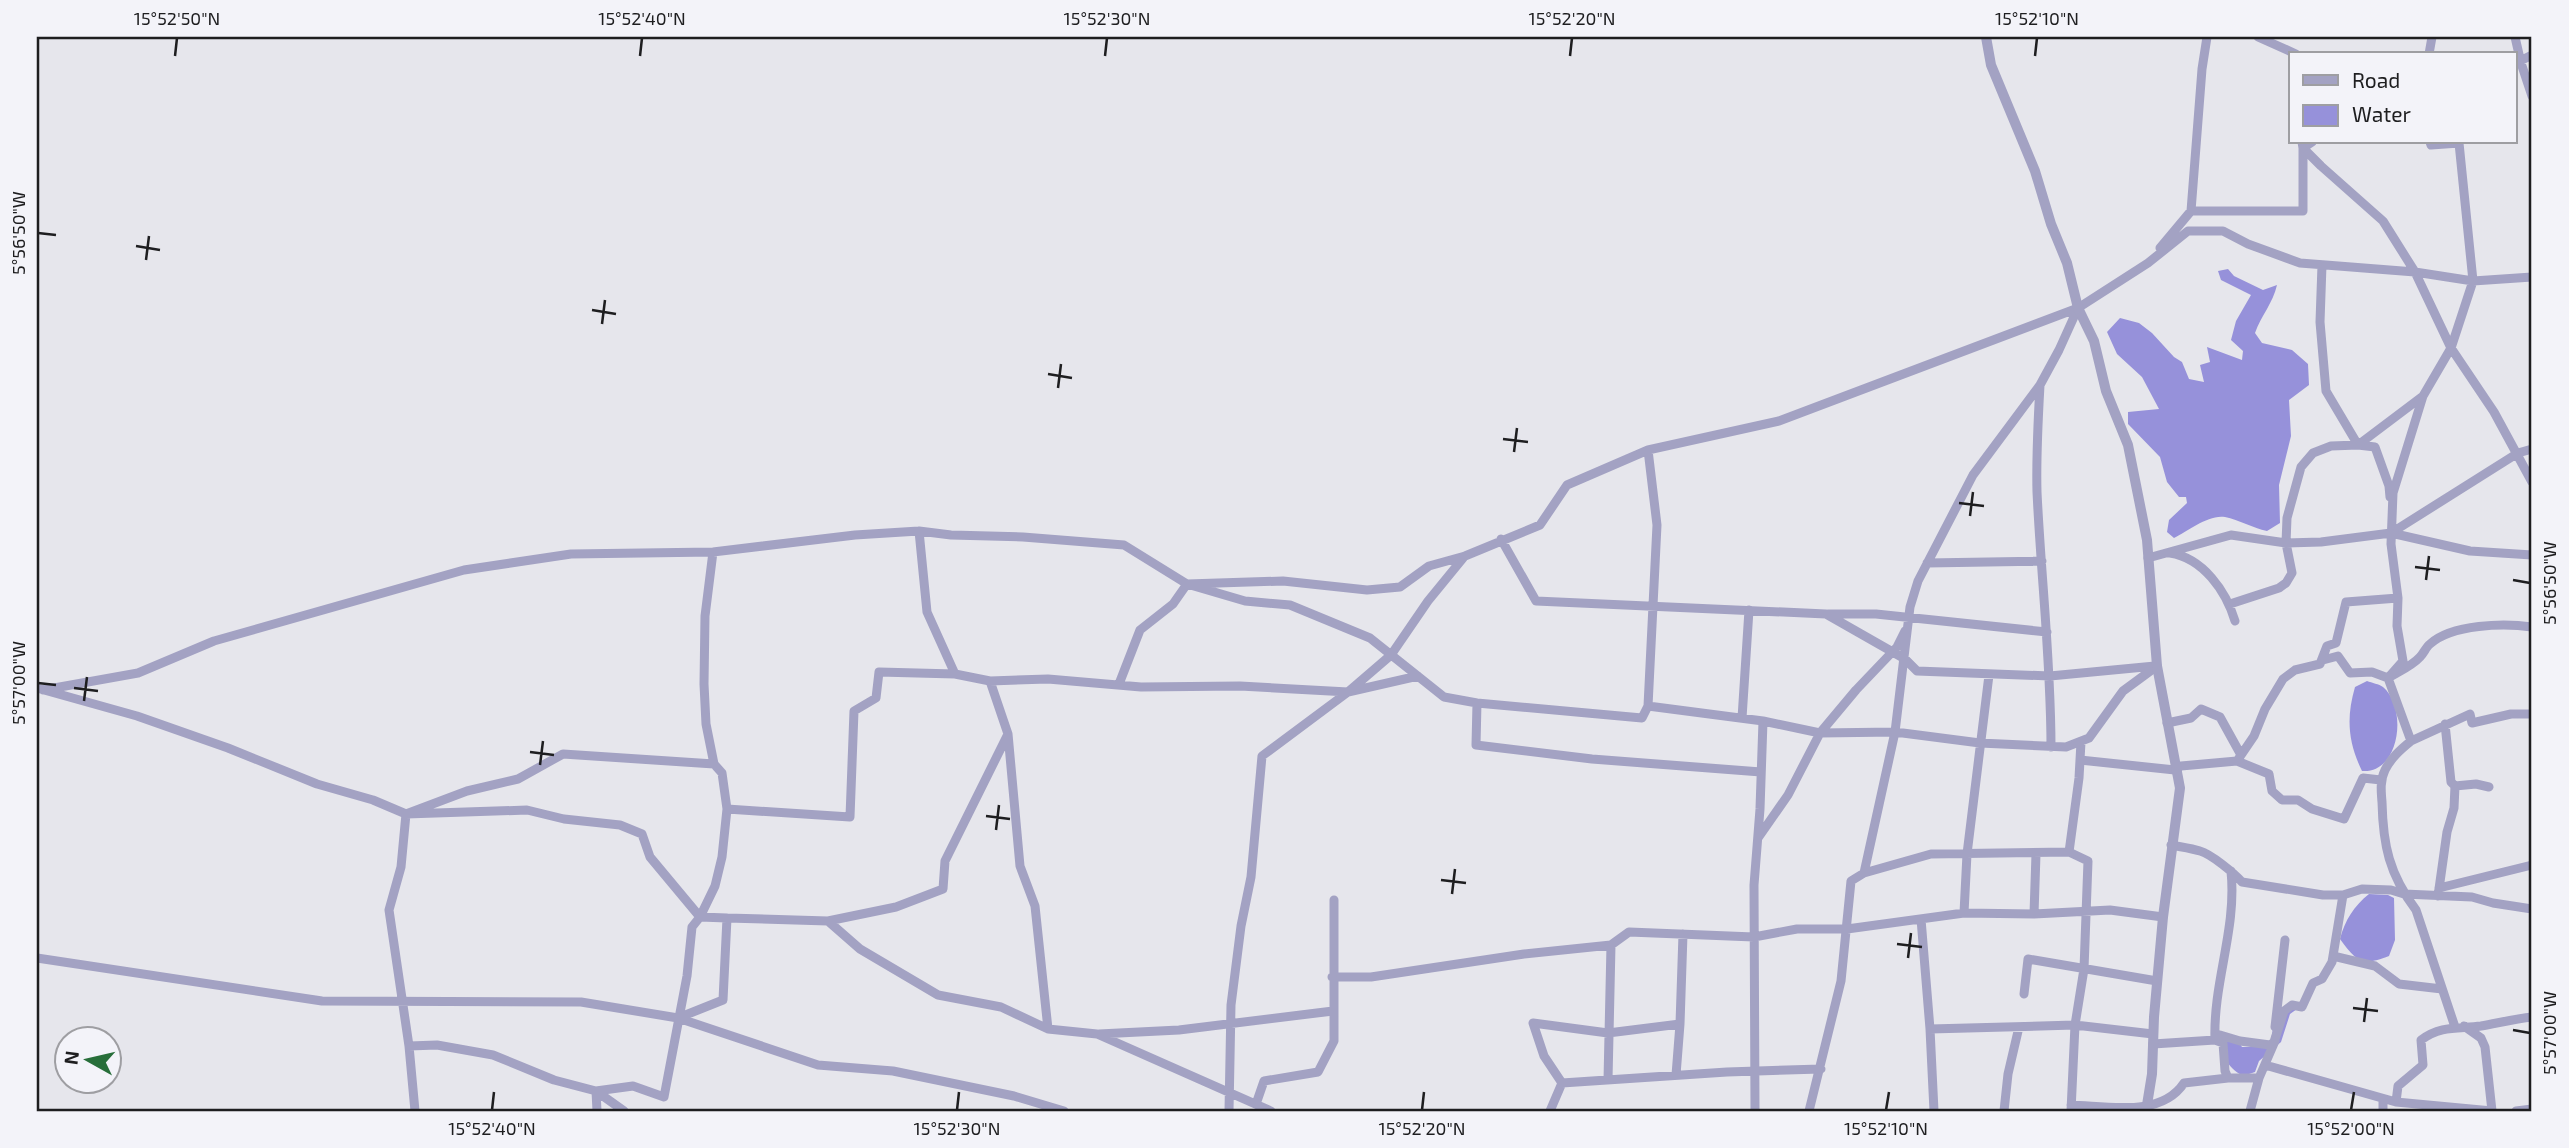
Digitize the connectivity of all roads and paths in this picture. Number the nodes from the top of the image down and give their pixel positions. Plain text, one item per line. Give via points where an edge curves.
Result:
1 (1986, 37) edge
2 (2207, 37) edge
3 (2258, 37) edge
4 (2515, 37) edge
5 (2292, 52) edge
6 (2532, 55) edge
7 (2518, 63) edge
8 (2532, 96) edge
9 (2459, 144) edge
10 (2302, 145) edge
11 (2191, 211) junction
12 (2148, 263) junction
13 (2322, 265) junction
14 (2415, 272) junction
15 (2532, 277) edge
16 (2473, 281) junction
17 (2078, 308) junction
18 (2451, 348) junction
19 (2040, 385) junction
20 (2423, 396) junction
21 (2358, 445) junction
22 (2532, 449) edge
23 (1648, 450) junction
24 (2518, 453) junction
25 (2532, 482) edge
26 (919, 531) junction
27 (2391, 533) junction
28 (1501, 539) junction
29 (2286, 543) junction
30 (713, 552) junction
31 (2165, 553) junction
32 (2532, 555) edge
33 (1465, 556) junction
34 (2148, 558) junction
35 (2042, 561) junction
36 (1927, 563) junction
37 (1187, 584) junction
38 (2398, 598) junction
39 (2230, 604) junction
40 (1654, 608) junction
41 (1749, 610) junction
42 (1826, 614) junction
43 (1909, 620) junction
44 (2235, 621) dead end
45 (2532, 627) edge
46 (2047, 632) junction
47 (1891, 653) junction
48 (1391, 655) junction
49 (1905, 659) junction
50 (2323, 660) junction
51 (2157, 666) junction
52 (955, 674) junction
53 (1989, 675) junction
54 (1418, 676) junction
55 (2050, 676) junction
56 (2388, 678) junction
57 (990, 681) junction
58 (1119, 684) junction
59 (40, 689) edge
60 (1348, 692) junction
61 (1476, 703) junction
62 (1648, 706) junction
63 (2532, 714) edge
64 (1742, 718) junction
65 (1763, 721) junction
66 (2167, 723) junction
67 (2445, 724) junction
68 (1895, 732) junction
69 (1820, 733) junction
70 (1008, 734) junction
71 (2081, 741) junction
72 (2411, 741) junction
73 (1980, 743) junction
74 (2051, 747) junction
75 (2239, 758) junction
76 (2080, 760) junction
77 (714, 764) junction
78 (2175, 770) junction
79 (1761, 772) junction
80 (2381, 780) junction
81 (2455, 786) junction
82 (2489, 787) dead end
83 (727, 810) junction
84 (406, 814) junction
85 (1757, 839) junction
86 (2171, 845) junction
87 (2069, 852) junction
88 (1967, 854) junction
89 (2036, 854) junction
90 (2532, 865) edge
91 (2231, 869) junction
92 (1864, 873) junction
93 (2439, 892) junction
94 (2404, 894) junction
95 (2343, 895) junction
96 (1334, 900) dead end
97 (2087, 909) junction
98 (2532, 909) edge
99 (1964, 913) junction
100 (2034, 914) junction
101 (700, 917) junction
102 (2163, 917) junction
103 (727, 918) junction
104 (1921, 919) junction
105 (828, 921) junction
106 (1847, 929) junction
107 (1683, 934) junction
108 (1754, 937) junction
109 (2285, 940) dead end
110 (1611, 945) junction
111 (2333, 956) junction
112 (37, 958) edge
113 (2084, 968) junction
114 (1332, 977) junction
115 (2157, 981) junction
116 (2442, 989) junction
117 (2024, 994) dead end
118 (403, 1001) junction
119 (1333, 1011) junction
120 (678, 1017) junction
121 (2532, 1017) edge
122 (1232, 1023) junction
123 (1680, 1024) junction
124 (2075, 1025) junction
125 (2459, 1026) junction
126 (2019, 1027) junction
127 (1048, 1028) junction
128 (1930, 1029) junction
129 (1608, 1033) junction
130 (1097, 1034) junction
131 (2153, 1039) junction
132 (2215, 1040) junction
133 (2274, 1042) junction
134 (410, 1046) junction
135 (2265, 1065) junction
136 (1821, 1069) junction
137 (1755, 1071) junction
138 (1676, 1075) junction
139 (2228, 1078) junction
140 (2259, 1078) junction
141 (1608, 1080) junction
142 (1562, 1083) junction
143 (596, 1091) junction
144 (1231, 1092) junction
145 (2383, 1100) junction
146 (2396, 1102) junction
147 (1256, 1104) junction
148 (2071, 1108) edge
149 (2146, 1109) edge
150 (2446, 1109) edge
151 (2532, 1109) edge
152 (415, 1111) edge
153 (597, 1111) edge
154 (624, 1111) edge
155 (1064, 1111) edge
156 (1230, 1111) edge
157 (1270, 1111) edge
158 (1550, 1111) edge
159 (1755, 1111) edge
160 (1809, 1111) edge
161 (1934, 1111) edge
162 (2004, 1111) edge
163 (2250, 1111) edge
164 (2383, 1111) edge
165 (2492, 1111) edge
166 (2516, 1111) edge

1 - 17 street via 1992,65 2067,262
2 - 11 street
3 - 5 street
4 - 7 street
6 - 7 street
7 - 8 street
9 - 16 street
10 - 11 street via 2303,211
10 - 14 street via 2383,221
11 - 12 street
12 - 13 street via 2188,231 2223,231 2300,263
12 - 17 street
13 - 14 street
13 - 21 street via 2320,322 2326,391
14 - 16 street
14 - 18 street
15 - 16 street
16 - 18 street
17 - 19 street
17 - 23 street via 1779,421
17 - 34 street via 2094,341 2106,391 2128,445
18 - 20 street
18 - 24 street
19 - 35 street via 2037,449
19 - 36 street via 1973,475
20 - 21 street
20 - 27 street via 2393,493
21 - 27 street via 2375,447 2389,486
21 - 29 street via 2331,446 2313,453 2301,467 2287,518
22 - 24 street
23 - 28 street via 1567,485 1540,525
23 - 40 street via 1657,525
24 - 25 street
24 - 27 street
26 - 30 street
26 - 37 street via 1124,545
26 - 52 street via 927,612
27 - 29 street
27 - 32 street via 2470,551
27 - 38 street
28 - 33 street
28 - 40 street via 1536,601
29 - 31 street via 2231,535
29 - 39 street via 2292,573 2286,583
30 - 59 street via 571,554 464,570 214,641 138,673
30 - 77 street via 705,616 704,684
31 - 34 street
31 - 39 street via 2198,563
33 - 37 street via 1429,566 1400,587
33 - 48 street
34 - 51 street
35 - 36 street
35 - 46 street
36 - 43 street
37 - 48 street via 1245,601 1290,605 1370,638
37 - 58 street via 1173,604 1140,630
38 - 50 street via 2346,601 2336,643 2327,646
38 - 56 street via 2403,661
39 - 44 street
40 - 41 street
40 - 62 street
41 - 42 street
41 - 64 street
42 - 43 street via 1876,614
42 - 47 street
43 - 46 street
43 - 47 street
43 - 49 street
45 - 56 street via 2471,627 2430,643 2419,659
46 - 55 street
47 - 49 street
47 - 69 street
48 - 54 street
48 - 60 street
49 - 53 street via 1917,671
49 - 68 street
50 - 56 street via 2338,656 2350,673 2372,672
50 - 75 street via 2283,678
51 - 55 street
51 - 66 street
51 - 71 street via 2123,691 2089,738
52 - 57 street
52 - 83 street via 879,672 876,698 854,711 850,817
53 - 55 street
53 - 73 street
54 - 60 street
54 - 61 street via 1444,696
55 - 74 street
56 - 72 street
57 - 58 street
57 - 70 street
58 - 60 street
59 - 84 street via 137,716
60 - 122 street via 1262,757
61 - 62 street via 1642,719
61 - 79 street via 1476,745
62 - 64 street
63 - 67 street via 2472,723 2469,714
64 - 65 street
65 - 69 street
65 - 79 street
66 - 75 street via 2191,718 2201,709 2220,717
66 - 78 street
67 - 72 street
67 - 81 street
68 - 69 street
68 - 73 street
68 - 92 street
69 - 85 street via 1788,795
70 - 105 street via 946,861 943,889 895,907
70 - 127 street via 1020,866 1035,906
71 - 74 street
71 - 76 street
72 - 80 street via 2397,752
73 - 74 street
73 - 88 street
75 - 78 street
75 - 80 street via 2269,774 2272,791 2282,800 2298,800 2344,819 2363,778
76 - 78 street
76 - 87 street
77 - 83 street via 722,773
77 - 84 street via 563,754 518,779 467,791
78 - 86 street via 2180,788
79 - 85 street
80 - 94 street via 2383,839
81 - 82 street
81 - 93 street
83 - 101 street via 715,886
84 - 101 street via 527,810 620,825 642,834 650,857
84 - 118 street via 401,867 389,910
85 - 108 street
86 - 91 street via 2203,851
86 - 102 street
87 - 89 street
87 - 97 street via 2088,862
88 - 89 street
88 - 92 street via 1931,854
88 - 99 street
89 - 100 street
90 - 93 street
91 - 95 street via 2242,882
91 - 132 street via 2233,905 2214,1012
92 - 106 street via 1851,881
93 - 94 street
93 - 98 street
94 - 95 street via 2362,889
94 - 116 street via 2416,909
95 - 111 street
96 - 114 street
97 - 100 street
97 - 102 street
97 - 113 street
99 - 100 street
99 - 104 street
101 - 103 street
101 - 120 street via 692,927
102 - 115 street
103 - 105 street
103 - 120 street via 723,1000
104 - 106 street
104 - 128 street
105 - 127 street via 860,949 938,995 1001,1007
106 - 108 street via 1797,929
106 - 136 street
107 - 108 street
107 - 110 street via 1629,932
107 - 123 street
108 - 137 street
109 - 133 street
110 - 114 street
110 - 129 street
111 - 116 street via 2375,966 2399,984
111 - 133 street via 2302,1007 2292,1005 2284,1011
112 - 118 street via 322,1001
113 - 115 street
113 - 117 street via 2028,960
113 - 124 street
114 - 119 street
115 - 131 street
116 - 125 street
118 - 120 street via 581,1002
118 - 134 street
119 - 122 street
119 - 147 street via 1334,1041 1318,1072 1264,1081
120 - 143 street via 664,1097 633,1086
120 - 155 street via 818,1065 893,1071
121 - 125 street
122 - 130 street
122 - 144 street
123 - 129 street
123 - 138 street
124 - 126 street
124 - 131 street
124 - 148 street
125 - 146 street via 2421,1040 2423,1065 2398,1086
125 - 165 street via 2482,1038 2486,1047
126 - 128 street
126 - 162 street
127 - 130 street
128 - 161 street
129 - 141 street
129 - 142 street via 1533,1023 1544,1056
130 - 144 street
131 - 132 street
131 - 149 street
132 - 133 street via 2220,1035
132 - 139 street via 2223,1043
133 - 135 street
134 - 143 street via 437,1045 493,1055
134 - 152 street
135 - 140 street
135 - 145 street
136 - 137 street
136 - 160 street
137 - 138 street
137 - 159 street
138 - 141 street
139 - 140 street
139 - 149 street via 2184,1083 2178,1093
140 - 163 street
141 - 142 street
142 - 158 street
143 - 153 street
143 - 154 street
144 - 147 street
144 - 156 street
145 - 146 street
145 - 164 street
146 - 150 street
147 - 157 street
148 - 149 street
150 - 165 street
151 - 166 street

